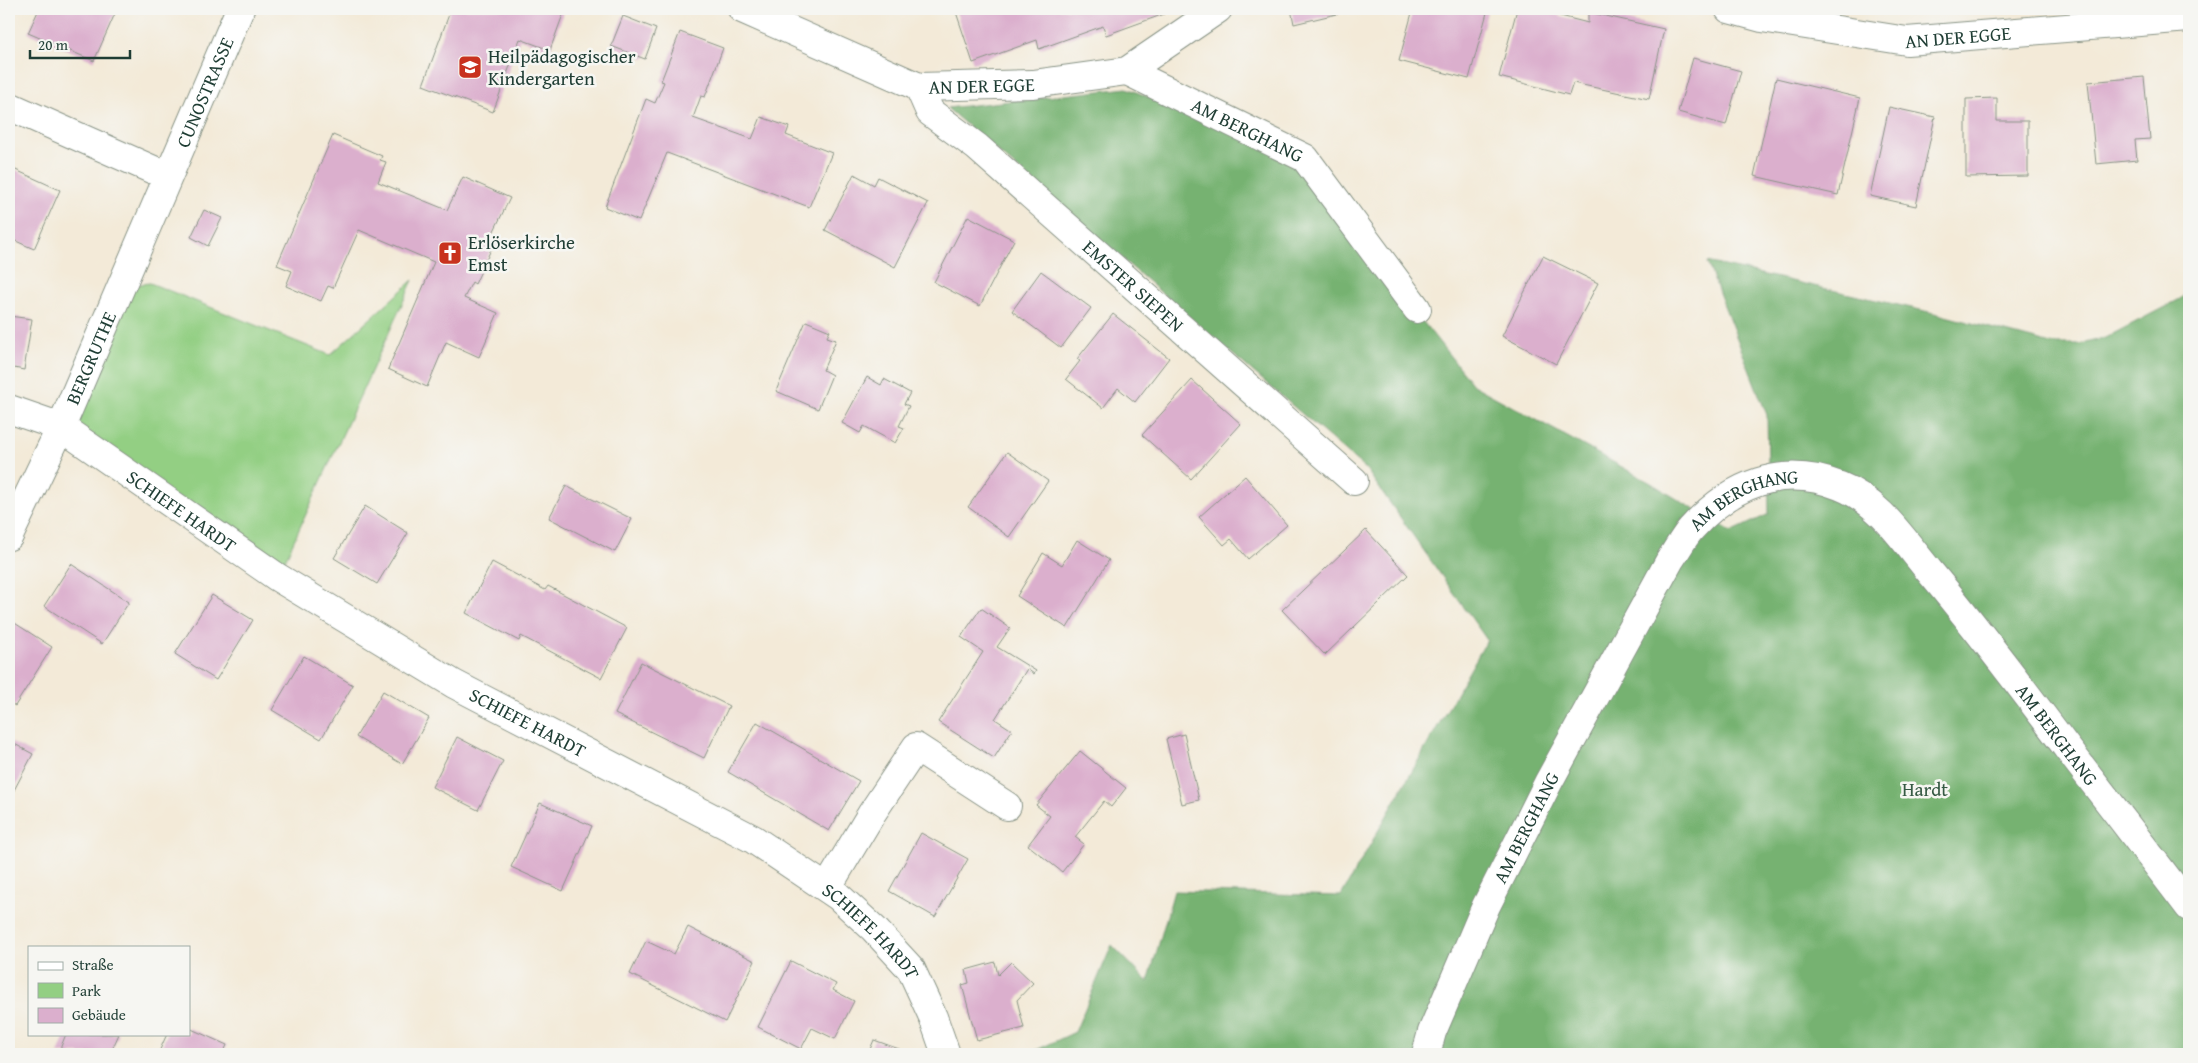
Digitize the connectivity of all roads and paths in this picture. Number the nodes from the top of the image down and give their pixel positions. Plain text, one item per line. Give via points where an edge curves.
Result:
1 (240, 9) edge
2 (742, 9) edge
3 (1218, 9) edge
4 (1729, 9) edge
5 (2189, 18) edge
6 (1127, 71) junction
7 (919, 87) junction
8 (9, 106) edge
9 (168, 176) junction
10 (1417, 309) dead end
11 (9, 409) edge
12 (62, 427) junction
13 (1354, 481) dead end
14 (9, 536) edge
15 (1007, 806) dead end
16 (827, 888) junction
17 (2189, 908) edge
18 (946, 1054) edge
19 (1426, 1054) edge

1 - 9 street, CUNOSTRASSE
2 - 7 street, AN DER EGGE
3 - 6 street, AN DER EGGE
4 - 5 street, AN DER EGGE via 1762,18 1907,41
6 - 7 street, AN DER EGGE via 1033,84
6 - 10 street, AM BERGHANG via 1305,158
7 - 13 street, EMSTER SIEPEN via 930,112 976,148
8 - 9 street
9 - 12 street, BERGRUTHE
11 - 12 street, SCHIEFE HARDT
12 - 14 street, BERGRUTHE
12 - 16 street, SCHIEFE HARDT via 277,577 454,684 754,839
15 - 16 street via 916,747
16 - 18 street, SCHIEFE HARDT via 874,929 911,969
17 - 19 street, AM BERGHANG via 1973,622 1876,508 1841,486 1801,476 1781,476 1758,481 1736,491 1716,506 1690,529 1670,560 1548,783 1486,906 1432,1032

